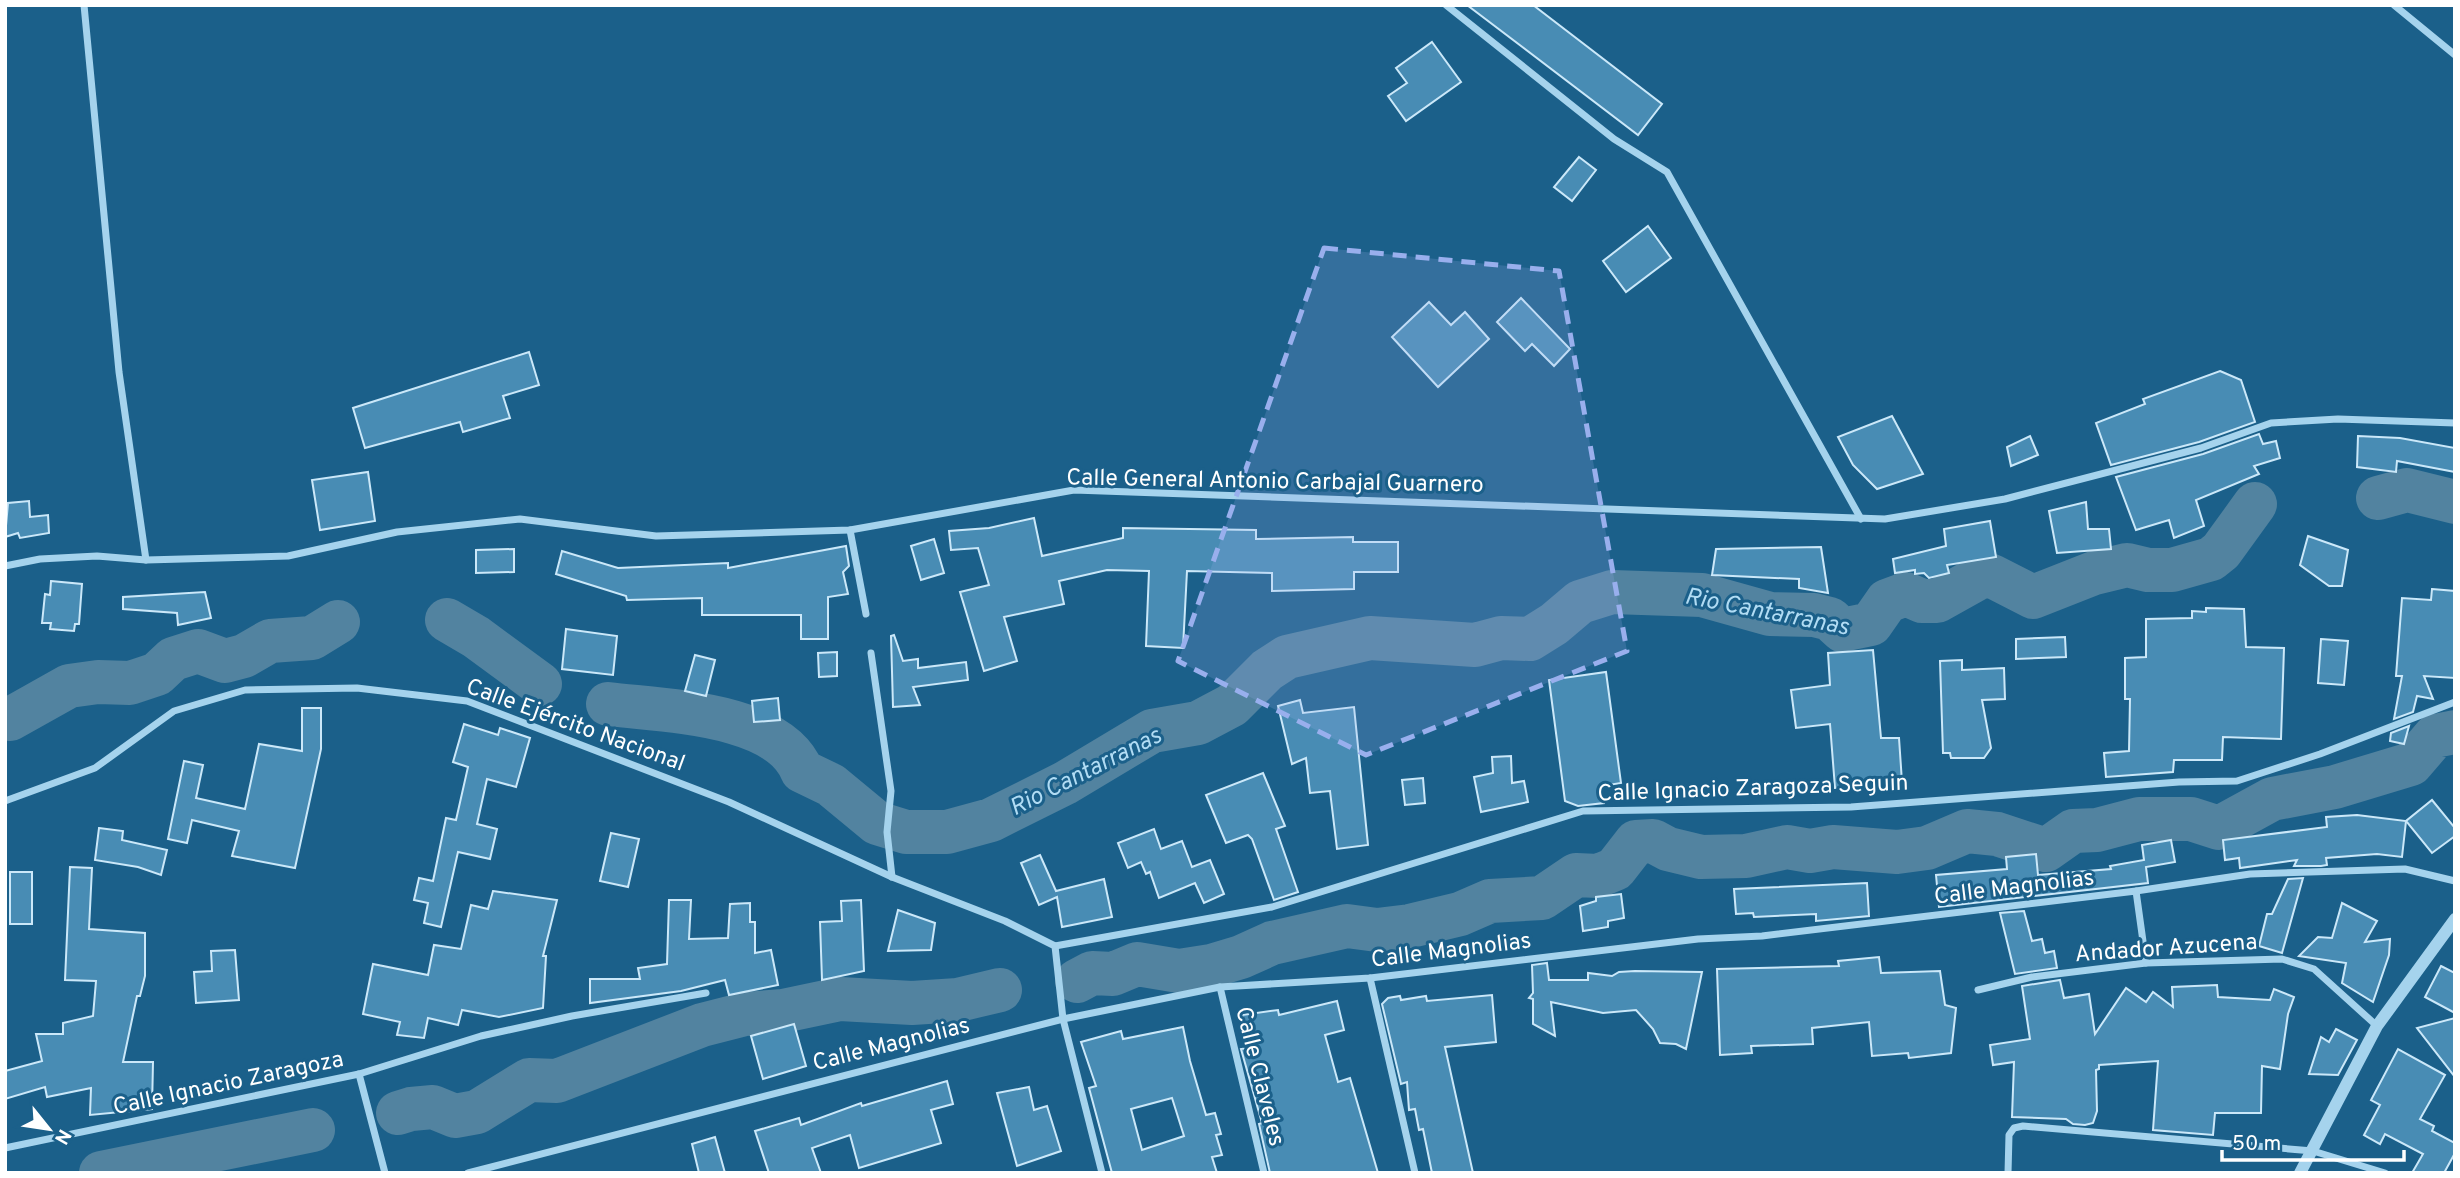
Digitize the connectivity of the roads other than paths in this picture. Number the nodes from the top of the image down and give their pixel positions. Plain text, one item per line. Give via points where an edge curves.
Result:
1 (84, 5) edge
2 (1446, 5) edge
3 (2394, 5) edge
4 (2455, 55) edge
5 (2455, 423) edge
6 (1861, 519) junction
7 (850, 530) junction
8 (146, 560) junction
9 (5, 566) edge
10 (866, 614) dead end
11 (872, 653) dead end
12 (2455, 702) edge
13 (5, 801) edge
14 (892, 877) junction
15 (2455, 881) edge
16 (2137, 891) junction
17 (2455, 919) edge
18 (1055, 946) junction
19 (2146, 963) junction
20 (1370, 978) junction
21 (1220, 988) junction
22 (1978, 990) dead end
23 (706, 993) dead end
24 (1063, 1019) junction
25 (2377, 1026) junction
26 (359, 1074) junction
27 (5, 1148) edge
28 (2312, 1151) junction
29 (385, 1173) edge
30 (468, 1173) edge
31 (1102, 1173) edge
32 (1264, 1173) edge
33 (1415, 1173) edge
34 (2008, 1173) edge
35 (2300, 1173) edge
36 (2385, 1173) edge

1 - 8 street via 119,372
2 - 6 street via 1614,139 1667,172
3 - 4 street
5 - 6 street, Calle General Antonio Carbajal Guarnero via 2338,419 2271,423 2201,448 2005,499
6 - 7 street, Calle General Antonio Carbajal Guarnero via 1073,491
7 - 8 street, Calle General Antonio Carbajal Guarnero via 656,536 520,519 397,532 288,556
7 - 10 street
8 - 9 street, Calle General Antonio Carbajal Guarnero via 97,556
11 - 14 street via 891,791 887,832
12 - 18 street, Calle Ignacio Zaragoza Seguin via 2237,781 1852,807 1583,811 1272,907
13 - 14 street, Calle Ejército Nacional via 95,768 174,711 245,690 357,688 467,701 729,802
14 - 18 street, Calle Ejército Nacional via 1005,921
15 - 16 street, Calle Magnolias via 2405,869 2250,874
16 - 19 street
16 - 20 street, Calle Magnolias
17 - 25 street
18 - 24 street
19 - 22 street, Andador Azucena via 2032,977
19 - 25 street, Andador Azucena via 2282,959 2314,969
20 - 21 street, Calle Magnolias
20 - 33 street
21 - 24 street, Calle Magnolias
21 - 32 street, Calle Claveles
23 - 26 street via 481,1036
24 - 30 street, Calle Magnolias
24 - 31 street
25 - 28 street
26 - 27 street, Calle Ignacio Zaragoza
26 - 29 street, Calle Ignacio Zaragoza
28 - 34 street via 2014,1128 2009,1135
28 - 35 street
28 - 36 street

